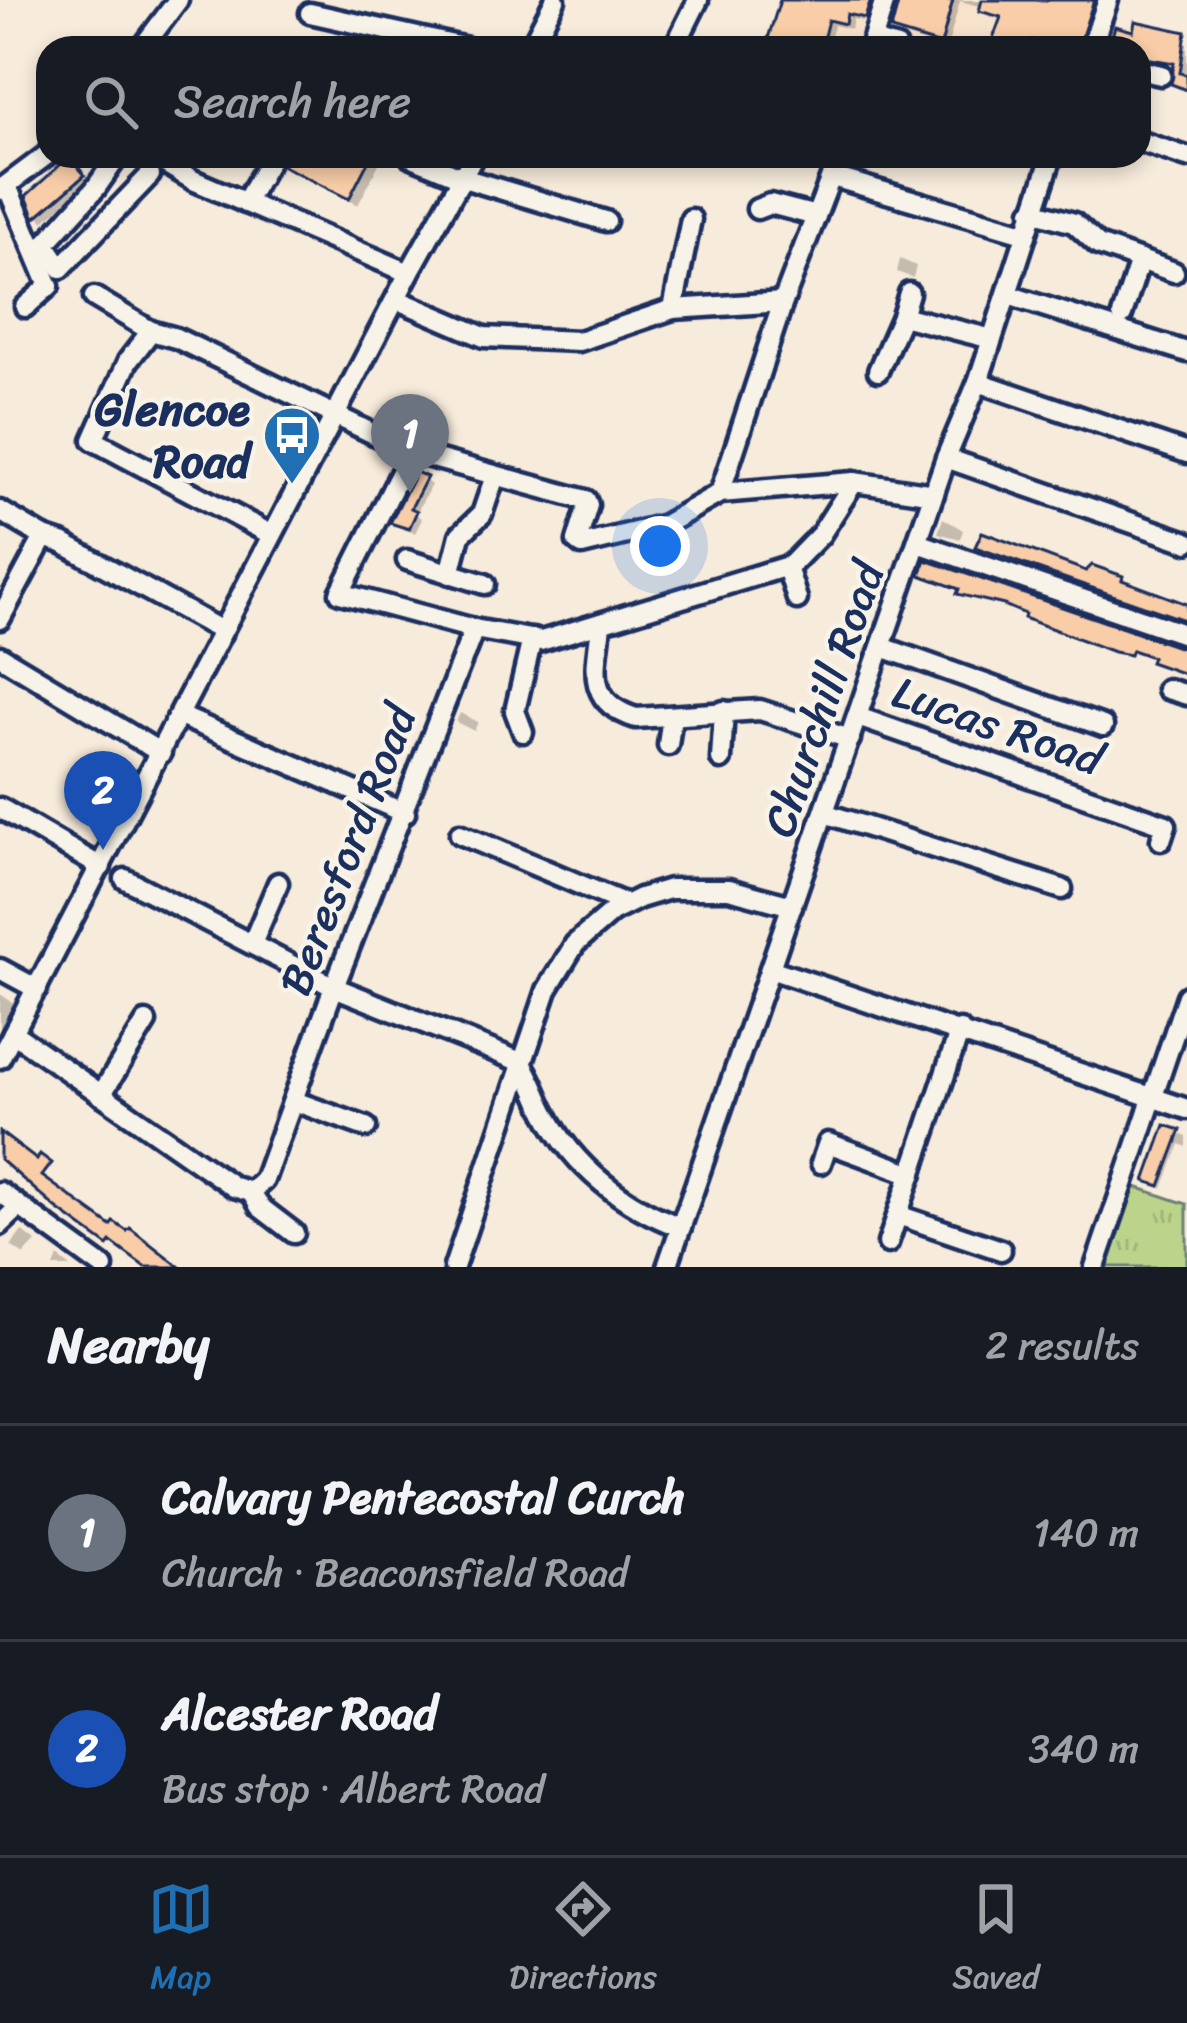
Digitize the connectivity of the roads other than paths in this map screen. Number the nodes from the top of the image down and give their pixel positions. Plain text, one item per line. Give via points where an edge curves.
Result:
1 (178, 0) edge
2 (555, 0) edge
3 (698, 0) edge
4 (885, 0) edge
5 (1108, 0) edge
6 (310, 13) dead end
7 (151, 36) edge
8 (413, 36) edge
9 (536, 36) edge
10 (680, 36) edge
11 (874, 36) edge
12 (1095, 36) edge
13 (1151, 73) edge
14 (1161, 75) dead end
15 (1151, 145) edge
16 (1187, 157) edge
17 (36, 163) edge
18 (110, 168) edge
19 (156, 168) edge
20 (172, 168) edge
21 (265, 168) edge
22 (439, 168) edge
23 (468, 168) edge
24 (835, 168) edge
25 (1048, 168) edge
26 (832, 177) junction
27 (463, 178) junction
28 (3, 188) edge
29 (245, 203) junction
30 (757, 208) dead end
31 (1032, 211) junction
32 (816, 216) junction
33 (691, 219) dead end
34 (606, 221) dead end
35 (1024, 232) junction
36 (1140, 260) junction
37 (1174, 272) dead end
38 (409, 273) junction
39 (909, 292) dead end
40 (1008, 295) junction
41 (94, 297) dead end
42 (398, 299) junction
43 (783, 302) junction
44 (25, 307) dead end
45 (673, 309) junction
46 (1122, 315) dead end
47 (902, 316) junction
48 (151, 331) junction
49 (992, 339) junction
50 (1187, 352) edge
51 (878, 371) dead end
52 (978, 382) junction
53 (335, 415) junction
54 (411, 452) junction
55 (1187, 452) edge
56 (946, 458) junction
57 (495, 476) junction
58 (854, 482) junction
59 (720, 493) junction
60 (934, 494) junction
61 (0, 512) edge
62 (272, 536) junction
63 (44, 537) junction
64 (1187, 542) edge
65 (918, 543) junction
66 (406, 560) dead end
67 (787, 568) junction
68 (450, 574) junction
69 (485, 584) dead end
70 (797, 599) dead end
71 (0, 619) edge
72 (601, 623) junction
73 (474, 628) junction
74 (222, 632) junction
75 (1187, 635) edge
76 (532, 639) junction
77 (882, 647) junction
78 (0, 656) edge
79 (724, 711) junction
80 (180, 716) junction
81 (672, 716) junction
82 (858, 717) junction
83 (1103, 726) dead end
84 (523, 732) dead end
85 (850, 739) junction
86 (668, 745) dead end
87 (161, 753) junction
88 (722, 759) dead end
89 (0, 808) edge
90 (405, 813) junction
91 (824, 814) junction
92 (460, 834) dead end
93 (1161, 840) dead end
94 (101, 867) junction
95 (125, 879) dead end
96 (278, 883) dead end
97 (1062, 889) dead end
98 (626, 904) junction
99 (792, 906) junction
100 (252, 944) junction
101 (0, 969) edge
102 (770, 969) junction
103 (334, 987) junction
104 (37, 988) junction
105 (1187, 996) edge
106 (146, 1022) dead end
107 (960, 1030) junction
108 (13, 1033) junction
109 (0, 1058) edge
110 (521, 1062) junction
111 (101, 1095) junction
112 (1152, 1096) junction
113 (294, 1101) junction
114 (1187, 1109) edge
115 (366, 1127) dead end
116 (821, 1163) dead end
117 (912, 1174) junction
118 (0, 1192) edge
119 (251, 1192) junction
120 (19, 1207) junction
121 (898, 1215) junction
122 (0, 1225) edge
123 (681, 1227) junction
124 (294, 1233) dead end
125 (888, 1243) dead end
126 (1001, 1250) dead end
127 (103, 1267) edge
128 (454, 1267) edge
129 (667, 1267) edge
130 (1095, 1267) edge

1 - 7 street
2 - 9 street
3 - 10 street
4 - 11 street
5 - 12 street
6 - 8 street
13 - 14 street
15 - 16 street
17 - 28 street
18 - 19 street via 45,244 62,268
20 - 29 street
21 - 29 street
22 - 27 street
23 - 27 street
24 - 26 street
25 - 31 street, Churchill Road
26 - 32 street
26 - 35 street
27 - 34 street
27 - 38 street
28 - 44 street via 49,286
29 - 38 street
30 - 32 street
31 - 35 street, Churchill Road
31 - 36 street
32 - 43 street
33 - 45 street
35 - 40 street, Churchill Road
36 - 37 street
36 - 46 street
38 - 42 street
39 - 47 street
40 - 49 street, Churchill Road
40 - 50 street
41 - 48 street
42 - 45 street via 484,337 579,341
42 - 53 street
43 - 45 street
43 - 59 street
47 - 49 street
47 - 51 street
48 - 53 street
48 - 62 street via 128,361 93,440
49 - 52 street, Churchill Road
52 - 55 street
52 - 56 street, Churchill Road
53 - 54 street
53 - 62 street
54 - 57 street
54 - 73 street via 340,592
56 - 60 street, Churchill Road
56 - 64 street
57 - 59 street via 586,500 582,545 664,525
57 - 68 street via 482,514 460,535
58 - 59 street
58 - 60 street
58 - 67 street
60 - 65 street, Churchill Road
61 - 63 street
62 - 74 street
63 - 71 street
63 - 74 street
65 - 75 street
65 - 77 street, Churchill Road
66 - 68 street
67 - 70 street
67 - 72 street
68 - 69 street
72 - 76 street
72 - 81 street via 594,670 606,700 635,718
73 - 76 street
73 - 90 street, Beresford Road
74 - 80 street
76 - 84 street via 514,711
77 - 82 street, Churchill Road
77 - 83 street
78 - 87 street
79 - 81 street
79 - 85 street via 760,710
79 - 88 street
80 - 87 street
80 - 90 street
81 - 86 street
82 - 85 street, Churchill Road
82 - 93 street, Lucas Road via 1166,825
85 - 91 street, Churchill Road
87 - 94 street
89 - 94 street
90 - 103 street, Beresford Road
91 - 97 street
91 - 99 street, Churchill Road
92 - 98 street
94 - 104 street
95 - 100 street
96 - 100 street
98 - 99 street via 702,886
98 - 110 street via 565,957
99 - 102 street, Churchill Road
100 - 103 street
101 - 104 street
102 - 107 street
102 - 123 street, Churchill Road
103 - 110 street
103 - 113 street, Beresford Road
104 - 108 street
105 - 112 street
106 - 111 street
107 - 112 street
107 - 117 street
108 - 109 street
108 - 111 street
110 - 123 street via 581,1162 625,1200
110 - 128 street
111 - 119 street
112 - 114 street
112 - 130 street
113 - 115 street
113 - 119 street, Beresford Road via 263,1183
116 - 117 street via 828,1143
117 - 121 street
118 - 120 street
119 - 124 street
120 - 122 street
120 - 127 street
121 - 125 street
121 - 126 street
123 - 129 street, Churchill Road

